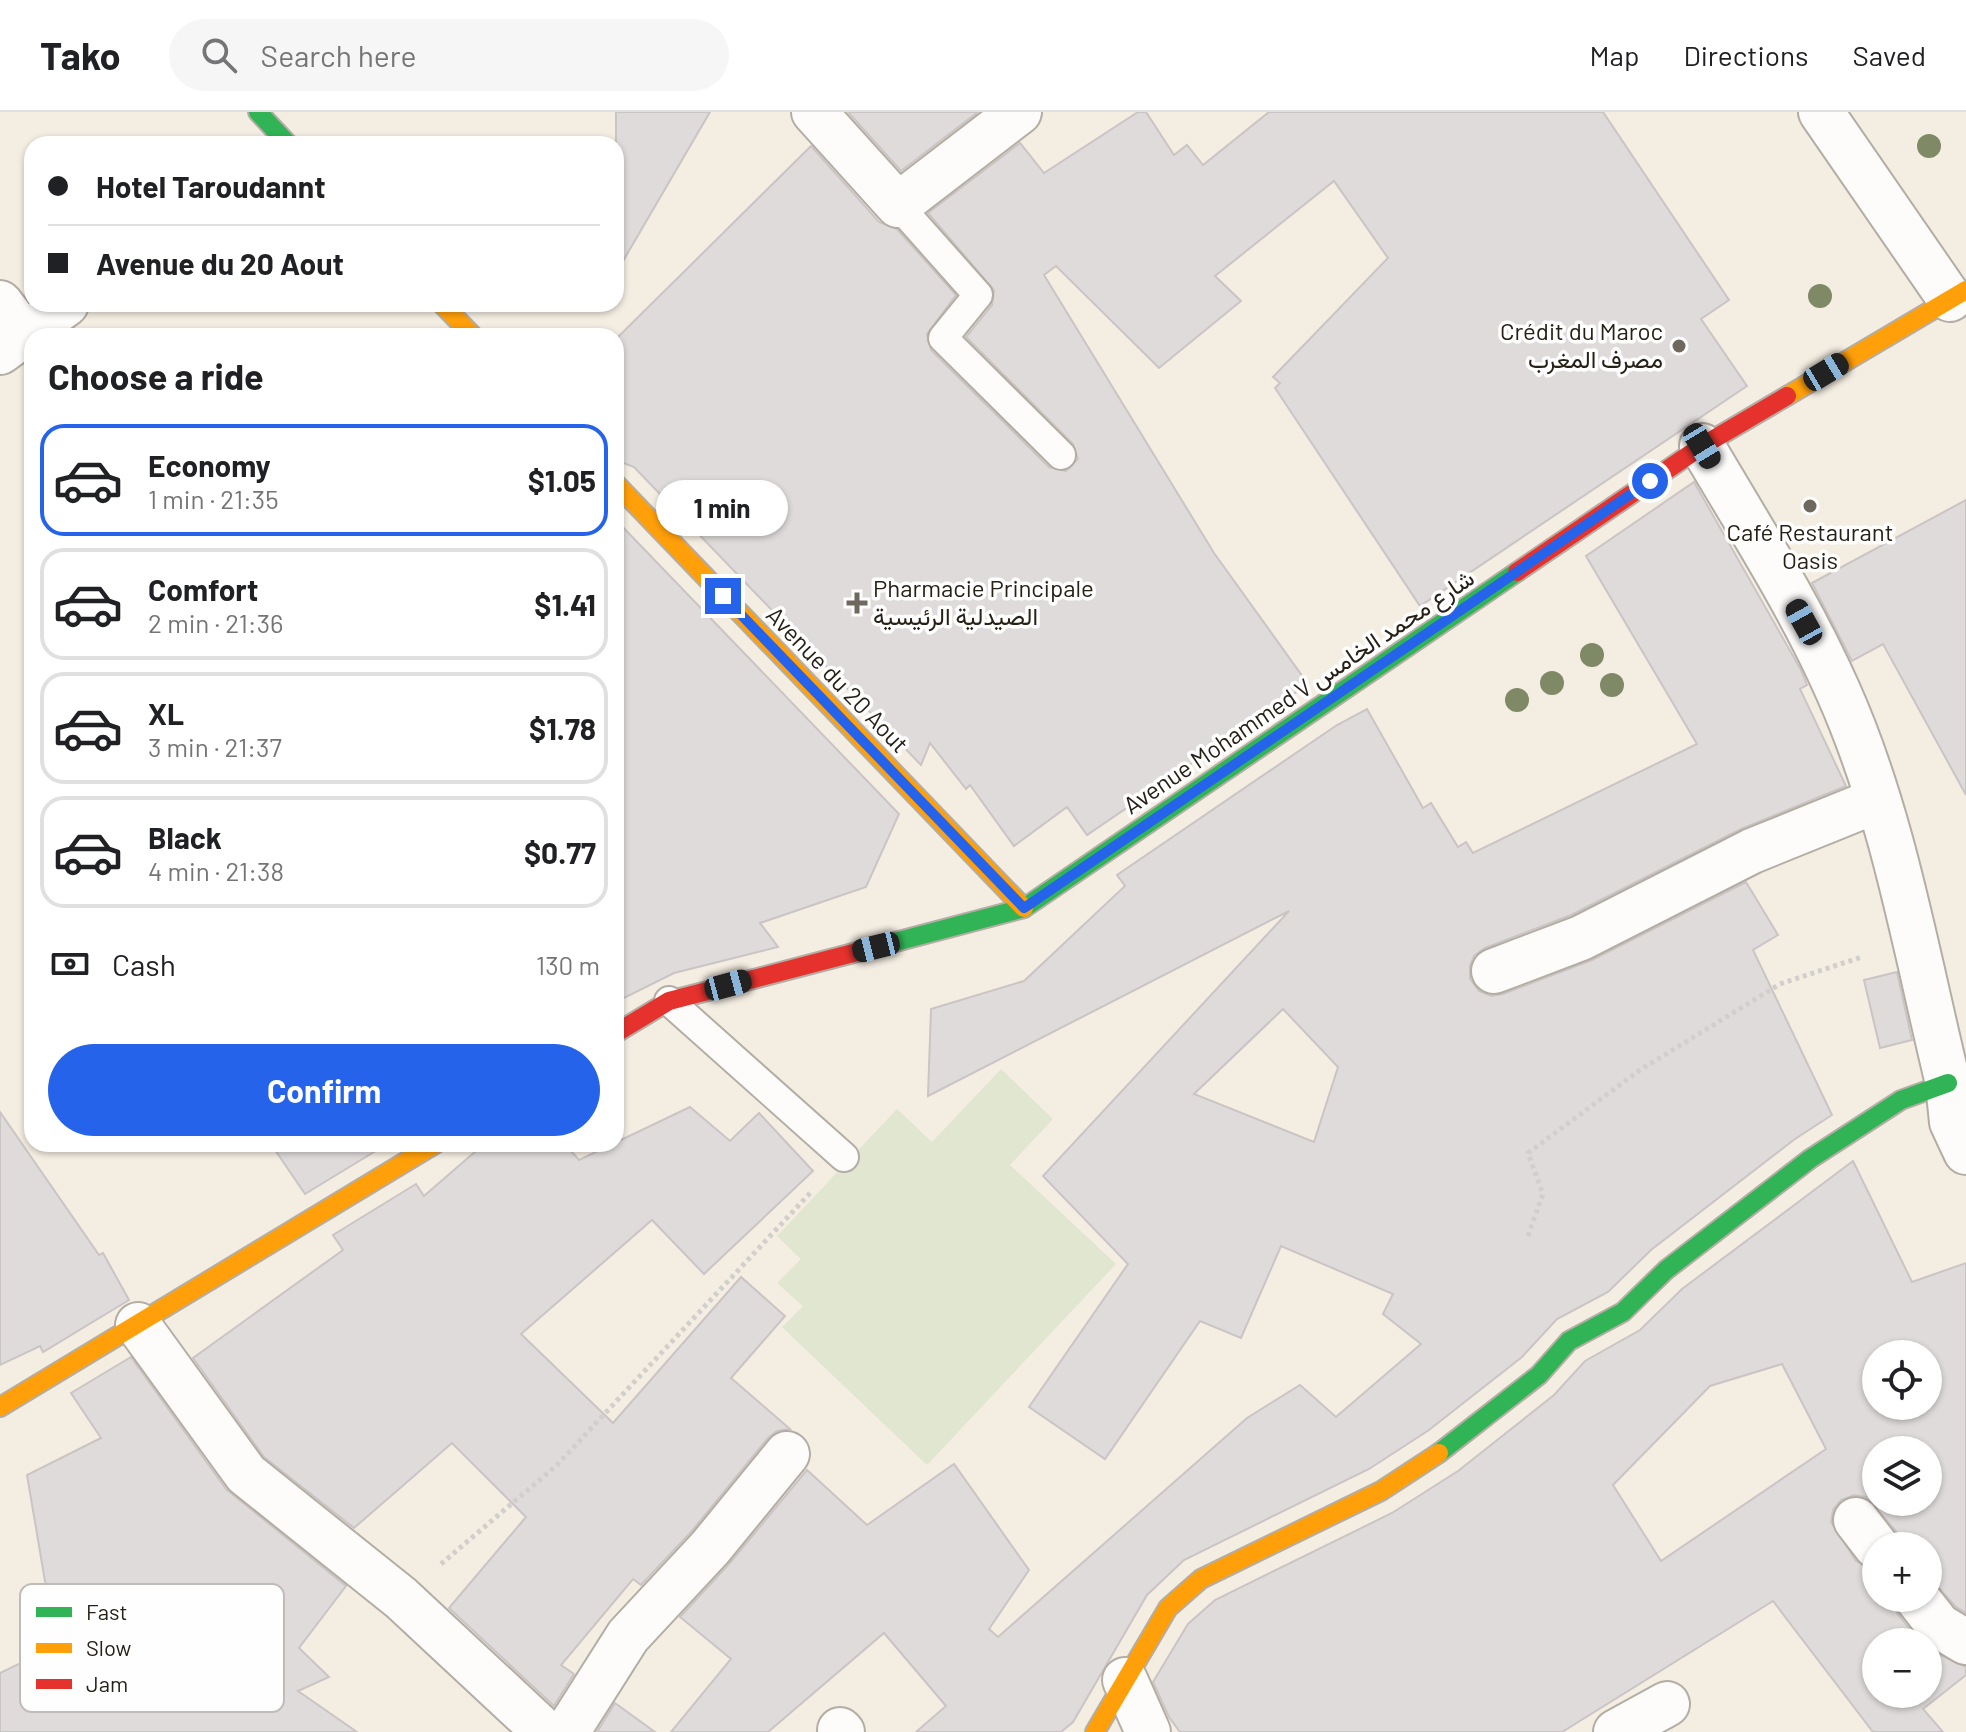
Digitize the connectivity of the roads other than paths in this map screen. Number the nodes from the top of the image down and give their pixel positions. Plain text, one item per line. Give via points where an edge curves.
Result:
1 (258, 112) edge
2 (814, 112) edge
3 (1019, 112) edge
4 (1821, 112) edge
5 (280, 136) edge
6 (898, 205) junction
7 (1958, 294) edge
8 (48, 312) edge
9 (450, 312) edge
10 (465, 328) edge
11 (8, 330) edge
12 (1702, 446) junction
13 (1061, 455) dead end
14 (624, 492) edge
15 (1878, 800) junction
16 (1024, 908) junction
17 (1494, 971) dead end
18 (669, 1001) junction
19 (624, 1028) edge
20 (1948, 1083) junction
21 (422, 1152) edge
22 (1966, 1152) edge
23 (844, 1157) road end
24 (138, 1325) junction
25 (0, 1407) edge
26 (787, 1454) dead end
27 (1928, 1612) edge
28 (1966, 1642) edge
29 (1125, 1680) junction
30 (1667, 1704) dead end
31 (545, 1732) edge
32 (567, 1732) edge
33 (1095, 1732) edge
34 (1148, 1732) edge
35 (1616, 1732) edge

1 - 5 street
2 - 6 street
3 - 6 street
4 - 7 street
6 - 13 lane via 978,295 943,338
7 - 12 street, Avenue Mohammed V شارع محمد الخامس
8 - 11 street
9 - 10 street
12 - 15 street via 1818,650
12 - 16 street, Avenue Mohammed V شارع محمد الخامس
14 - 16 street, Avenue du 20 Aout
15 - 17 street via 1752,851 1581,938
15 - 20 street
16 - 18 street, Avenue Mohammed V شارع محمد الخامس
18 - 19 street, Avenue Mohammed V شارع محمد الخامس
18 - 23 lane
20 - 22 street via 1952,1122
20 - 29 street via 1901,1100 1810,1159 1666,1270 1623,1312 1569,1341 1539,1375 1444,1450 1381,1491 1201,1579 1168,1608
21 - 24 street
24 - 25 street
24 - 31 street via 246,1474 401,1598
26 - 32 street via 628,1636
27 - 28 street via 1939,1626
29 - 33 street
29 - 34 street
30 - 35 street

